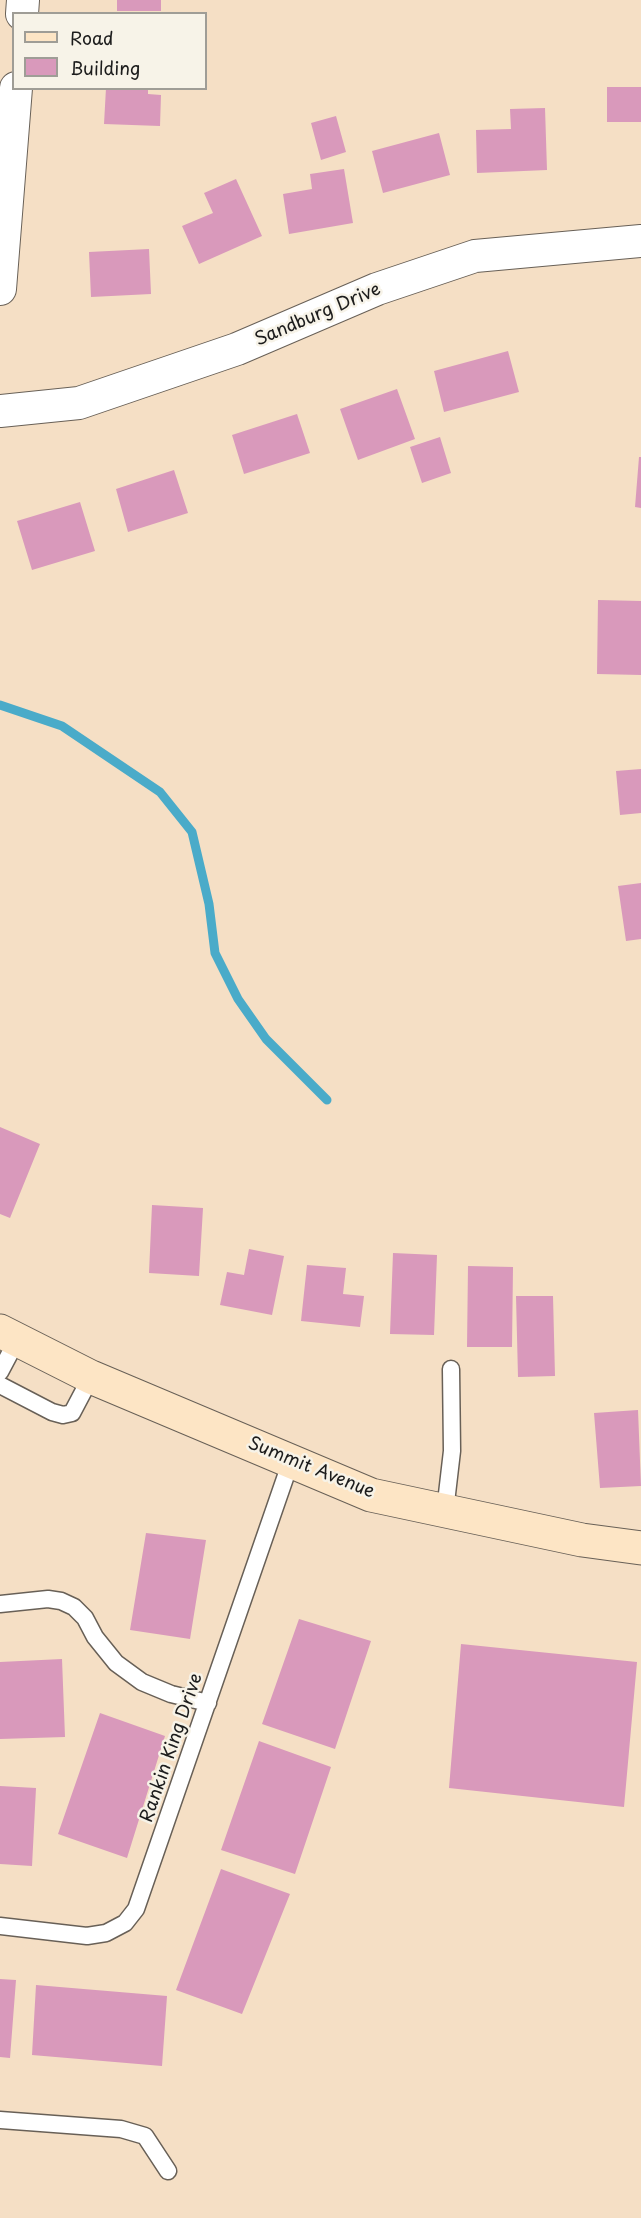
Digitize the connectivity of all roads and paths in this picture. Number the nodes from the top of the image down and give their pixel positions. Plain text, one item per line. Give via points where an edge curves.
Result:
1 (16, 90) edge
2 (641, 241) edge
3 (0, 289) edge
4 (0, 411) edge
5 (9, 1335) edge
6 (452, 1369) dead end
7 (0, 1372) edge
8 (91, 1377) junction
9 (0, 1385) edge
10 (291, 1461) junction
11 (445, 1511) junction
12 (641, 1548) edge
13 (0, 1604) edge
14 (208, 1703) junction
15 (0, 1926) edge
16 (0, 2120) edge
17 (168, 2171) dead end

1 - 3 street
2 - 4 street, Sandburg Drive via 475,256 377,289 237,349 79,403
5 - 7 lane
5 - 8 main road, Summit Avenue
6 - 11 lane via 453,1451
8 - 9 lane via 72,1413 63,1415
8 - 10 main road, Summit Avenue
10 - 11 main road, Summit Avenue via 371,1495
10 - 14 lane, Rankin King Drive
11 - 12 main road, Summit Avenue via 582,1540
13 - 14 lane via 48,1599 75,1607 116,1663 142,1682
14 - 15 lane, Rankin King Drive via 136,1909 125,1923 106,1933 87,1936
16 - 17 lane via 121,2129 145,2136

